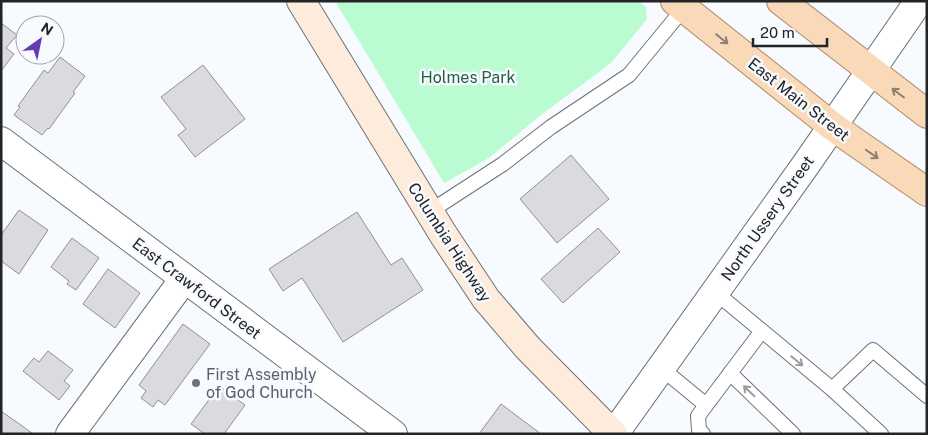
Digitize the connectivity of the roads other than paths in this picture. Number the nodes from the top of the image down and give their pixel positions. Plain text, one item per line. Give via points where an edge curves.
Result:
1 (300, 1) edge
2 (781, 1) edge
3 (919, 1) edge
4 (680, 5) edge
5 (870, 72) junction
6 (927, 114) edge
7 (832, 126) junction
8 (1, 141) edge
9 (927, 192) edge
10 (429, 212) junction
11 (184, 279) junction
12 (715, 292) junction
13 (761, 332) junction
14 (661, 368) junction
15 (730, 373) junction
16 (832, 389) junction
17 (927, 396) edge
18 (706, 405) junction
19 (70, 434) edge
20 (393, 434) edge
21 (614, 434) edge
22 (703, 434) edge
23 (793, 434) edge
24 (881, 434) edge

1 - 10 main road, Columbia Highway
2 - 5 main road
3 - 5 street, North Ussery Street
4 -> 7 main road, East Main Street
4 - 10 lane via 629,75
6 -> 5 main road
5 - 7 street, North Ussery Street
7 -> 9 main road, East Main Street
7 - 12 street, North Ussery Street
8 - 11 street, East Crawford Street
10 - 21 main road, Columbia Highway via 486,299 528,348
11 - 19 street
11 - 20 street, East Crawford Street
12 - 13 lane
12 - 14 street, North Ussery Street
13 - 15 lane
13 -> 16 lane
14 - 18 lane
14 - 21 street, North Ussery Street
15 - 18 lane
23 -> 15 lane
16 - 17 lane via 873,350
16 - 24 lane
18 - 22 lane via 698,416 699,430

